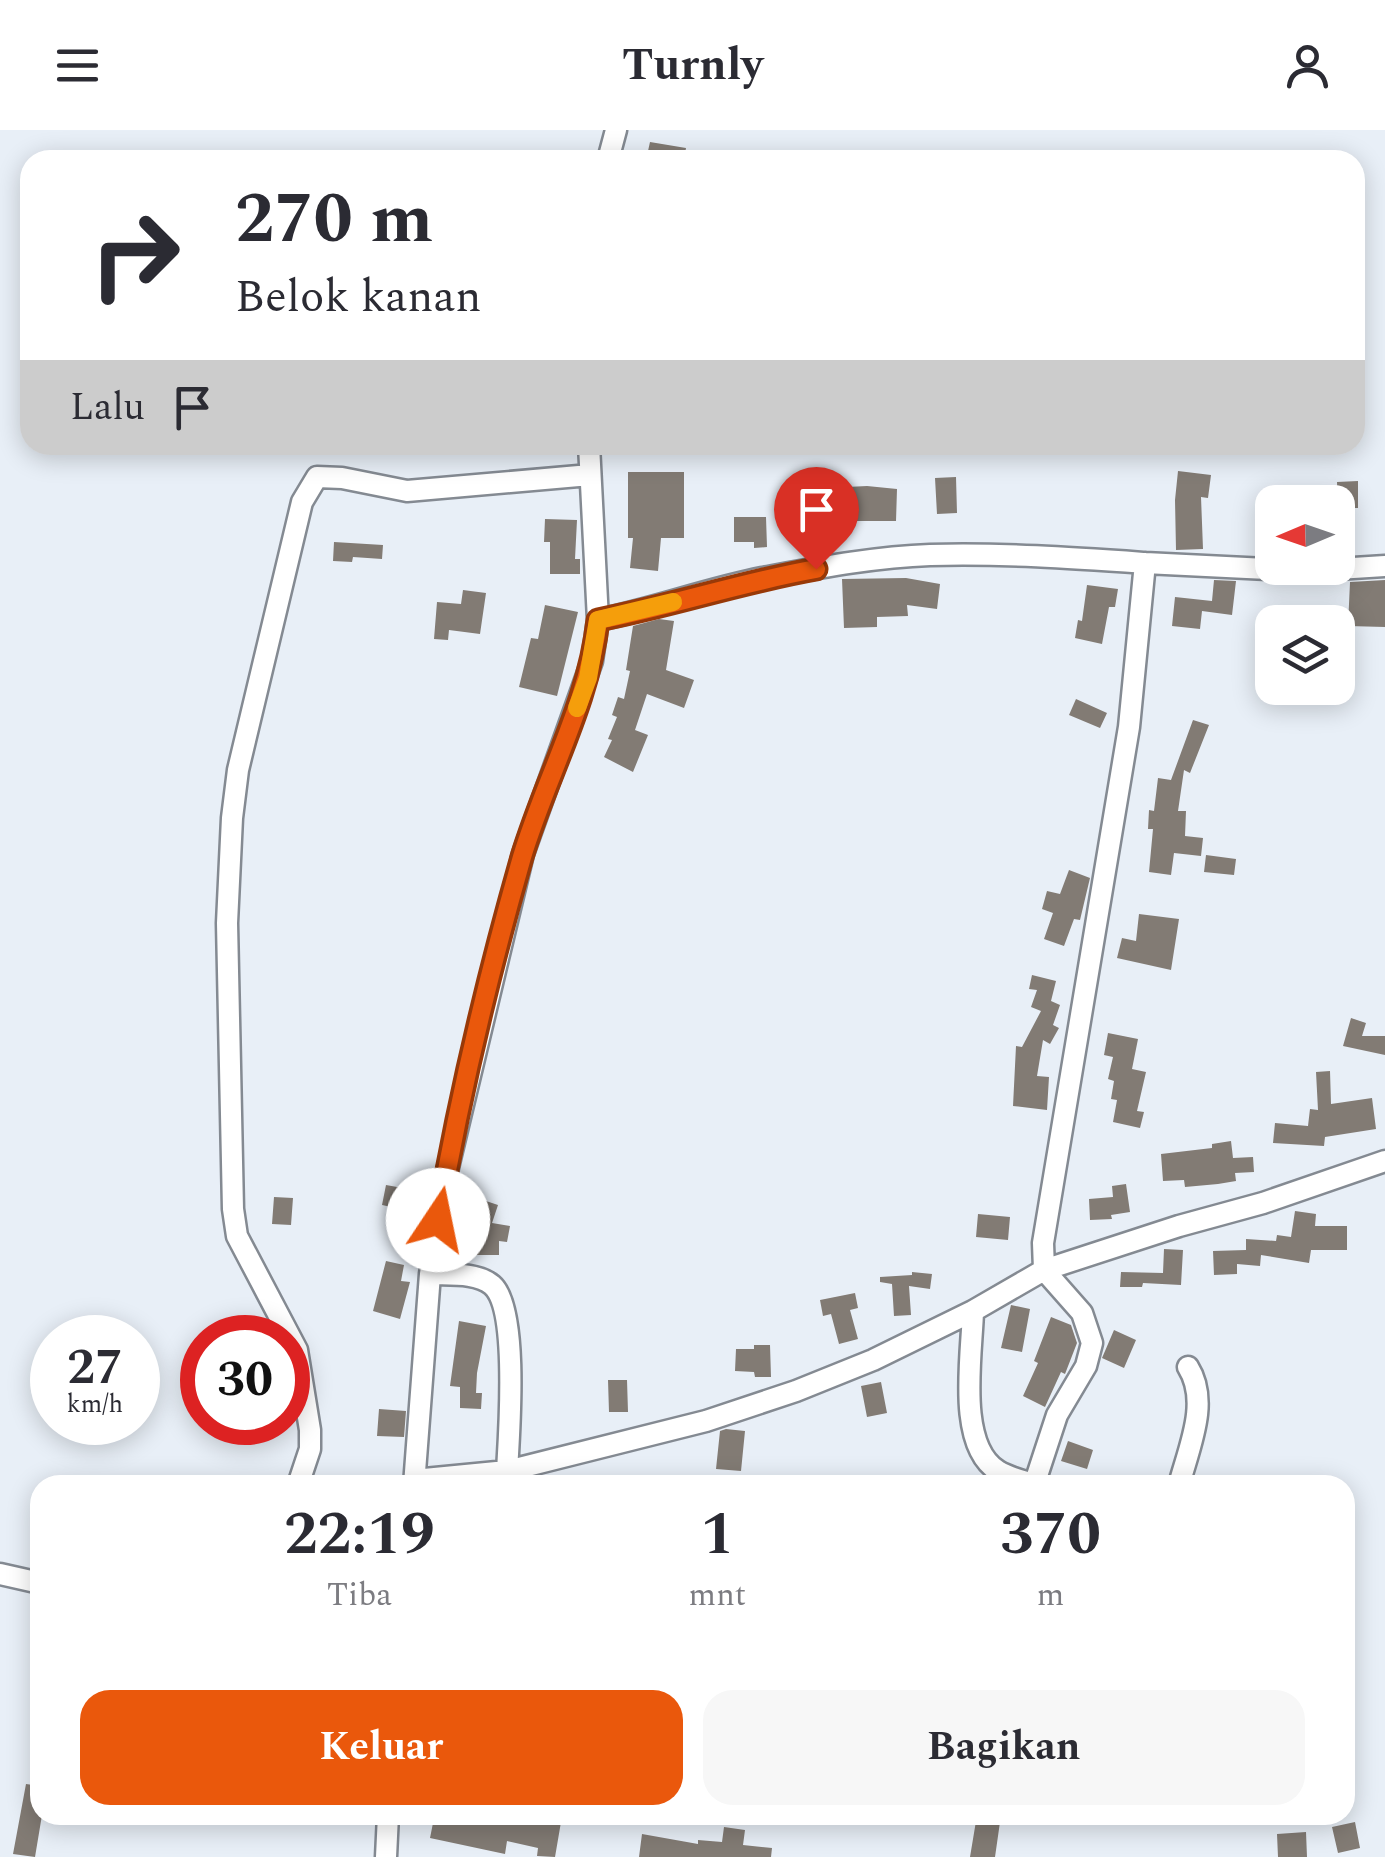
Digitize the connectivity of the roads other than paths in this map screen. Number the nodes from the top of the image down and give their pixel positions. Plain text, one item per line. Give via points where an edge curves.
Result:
1 (589, 455) edge
2 (590, 474) junction
3 (1145, 562) junction
4 (1385, 566) edge
5 (598, 620) junction
6 (1385, 1160) edge
7 (1044, 1270) junction
8 (430, 1274) junction
9 (973, 1311) junction
10 (1188, 1367) dead end
11 (507, 1471) junction
12 (301, 1475) edge
13 (415, 1475) edge
14 (476, 1475) edge
15 (1009, 1475) edge
16 (1038, 1475) edge
17 (1181, 1475) edge
18 (0, 1574) edge
19 (30, 1581) edge
20 (388, 1825) edge
21 (386, 1857) edge

1 - 2 street
2 - 5 street
2 - 12 street via 407,491 316,478 302,502 238,770 228,924 233,1209 237,1236 298,1350 310,1430
3 - 4 street via 1306,571
3 - 5 street via 1026,554 844,564
3 - 7 street via 1129,727 1043,1243
5 - 8 street via 588,678 523,854 500,941
6 - 7 street
7 - 9 street
7 - 16 street via 1082,1313 1092,1343 1056,1415
8 - 11 street via 491,1284 504,1305
8 - 13 street
9 - 11 street via 796,1391
9 - 15 street via 974,1440 981,1455
10 - 17 street via 1199,1402
11 - 14 street
18 - 19 street
20 - 21 street

